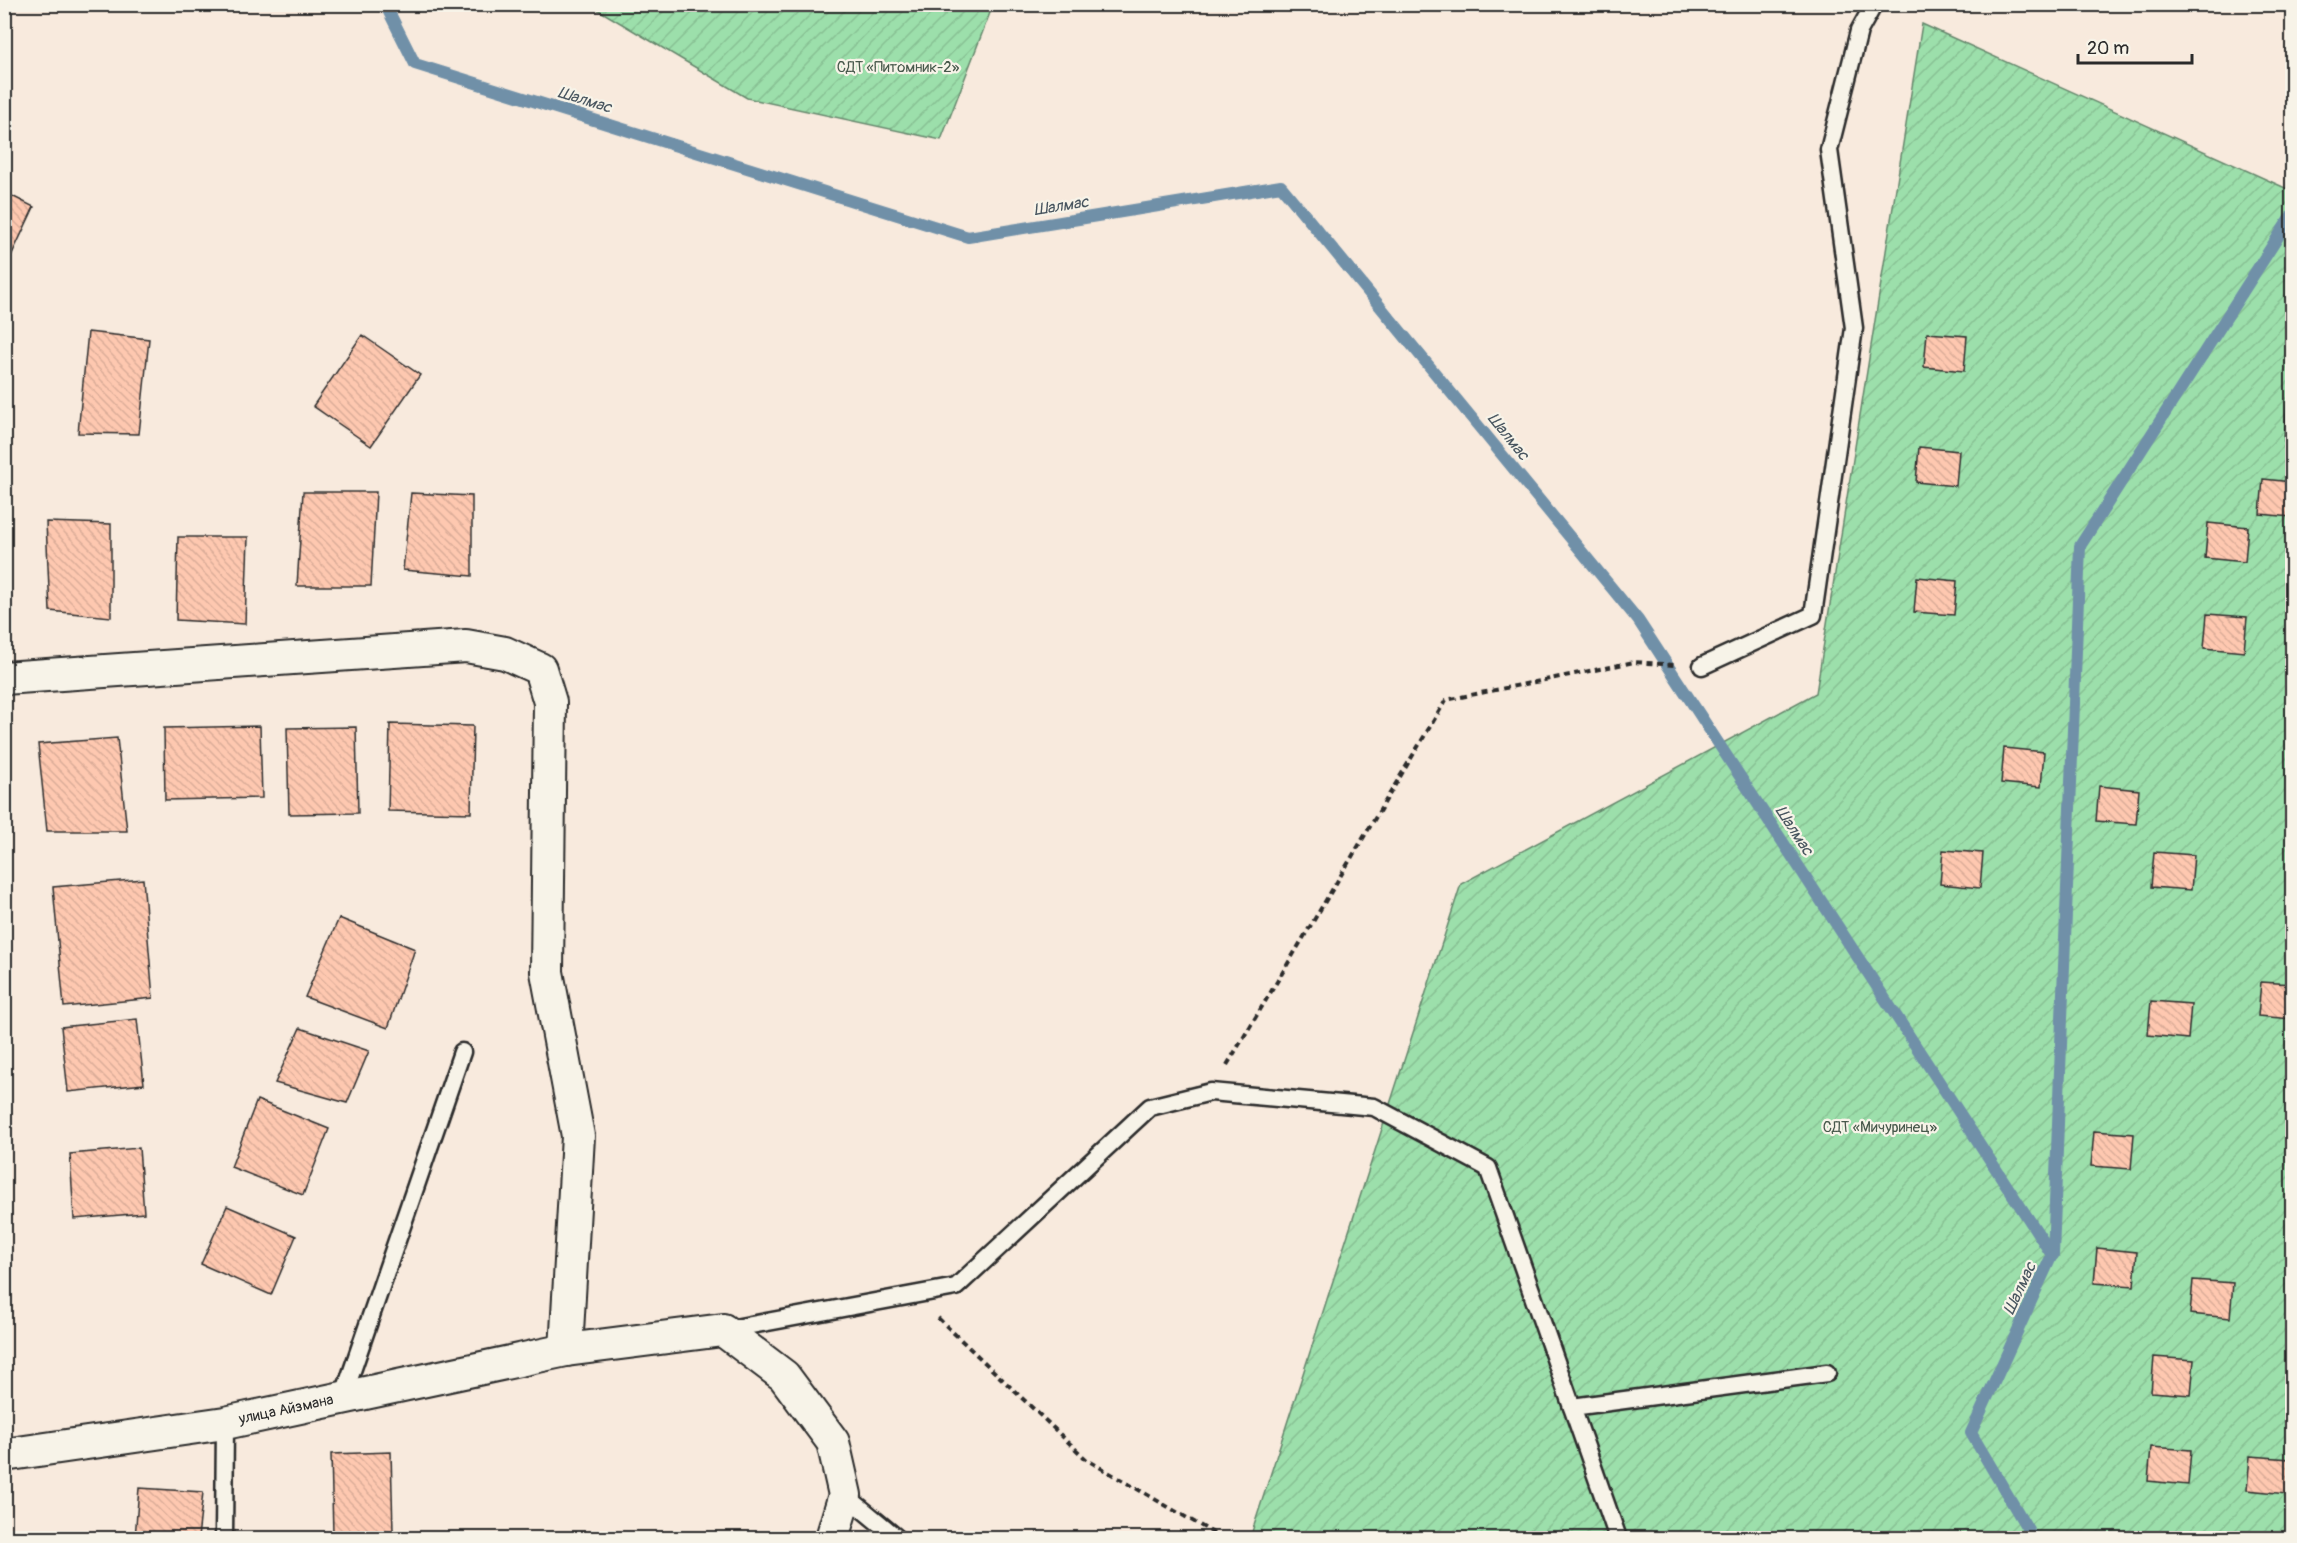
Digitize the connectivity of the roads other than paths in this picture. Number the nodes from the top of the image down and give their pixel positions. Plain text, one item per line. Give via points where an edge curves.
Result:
1 (1874, 4) edge
2 (1702, 666) road end
3 (4, 678) edge
4 (462, 1052) dead end
5 (723, 1330) junction
6 (566, 1350) junction
7 (1827, 1373) dead end
8 (344, 1397) junction
9 (1572, 1407) junction
10 (225, 1423) junction
11 (4, 1455) edge
12 (845, 1496) junction
13 (224, 1539) edge
14 (832, 1539) edge
15 (897, 1539) edge
16 (1618, 1539) edge

1 - 2 lane via 1859,31 1829,150 1854,328 1813,615
3 - 6 street via 466,646 505,653 540,669 550,702 547,972 578,1136
4 - 8 lane
5 - 6 street, улица Айзмана
5 - 9 lane via 956,1287 1150,1107 1210,1092 1374,1107 1488,1168
5 - 12 street via 784,1376 833,1442
6 - 8 street, улица Айзмана
7 - 9 lane
8 - 10 street, улица Айзмана
9 - 16 lane
10 - 11 street, улица Айзмана
10 - 13 lane
12 - 14 street
12 - 15 lane

